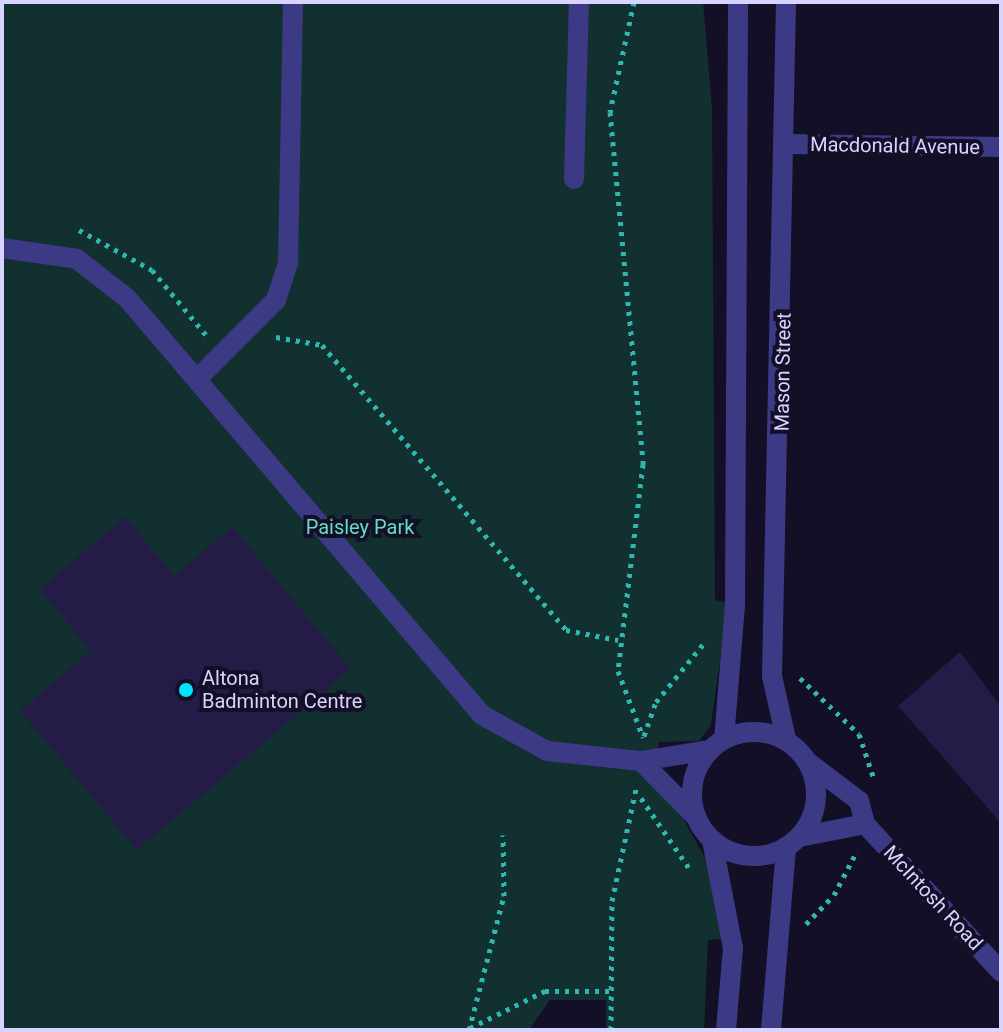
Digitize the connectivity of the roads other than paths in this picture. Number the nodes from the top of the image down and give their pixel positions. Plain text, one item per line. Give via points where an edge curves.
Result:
1 (293, 2) edge
2 (579, 2) edge
3 (738, 2) edge
4 (786, 2) edge
5 (788, 144) junction
6 (1001, 147) edge
7 (574, 179) dead end
8 (2, 248) edge
9 (199, 377) junction
10 (786, 739) junction
11 (717, 744) junction
12 (809, 763) junction
13 (639, 771) junction
14 (696, 817) junction
15 (865, 824) junction
16 (712, 840) junction
17 (793, 842) junction
18 (1001, 972) edge
19 (726, 1030) edge
20 (771, 1030) edge

1 - 9 street via 288,262 276,300 250,332
2 - 7 street
3 - 11 street via 735,605
4 - 5 street, Mason Street
5 - 6 street, Macdonald Avenue
5 - 10 street, Mason Street via 772,676
8 - 9 street via 77,259 127,298
9 - 13 street via 482,715 547,751
10 - 11 street via 755,731
10 - 12 street
11 - 13 street
11 - 14 street via 692,788
12 - 15 street, McIntosh Road via 859,801
12 - 17 street via 817,793
13 - 14 street
14 - 16 street
15 - 17 street
15 - 18 street, McIntosh Road
16 - 17 street via 740,855
16 - 19 street via 733,948
17 - 20 street

